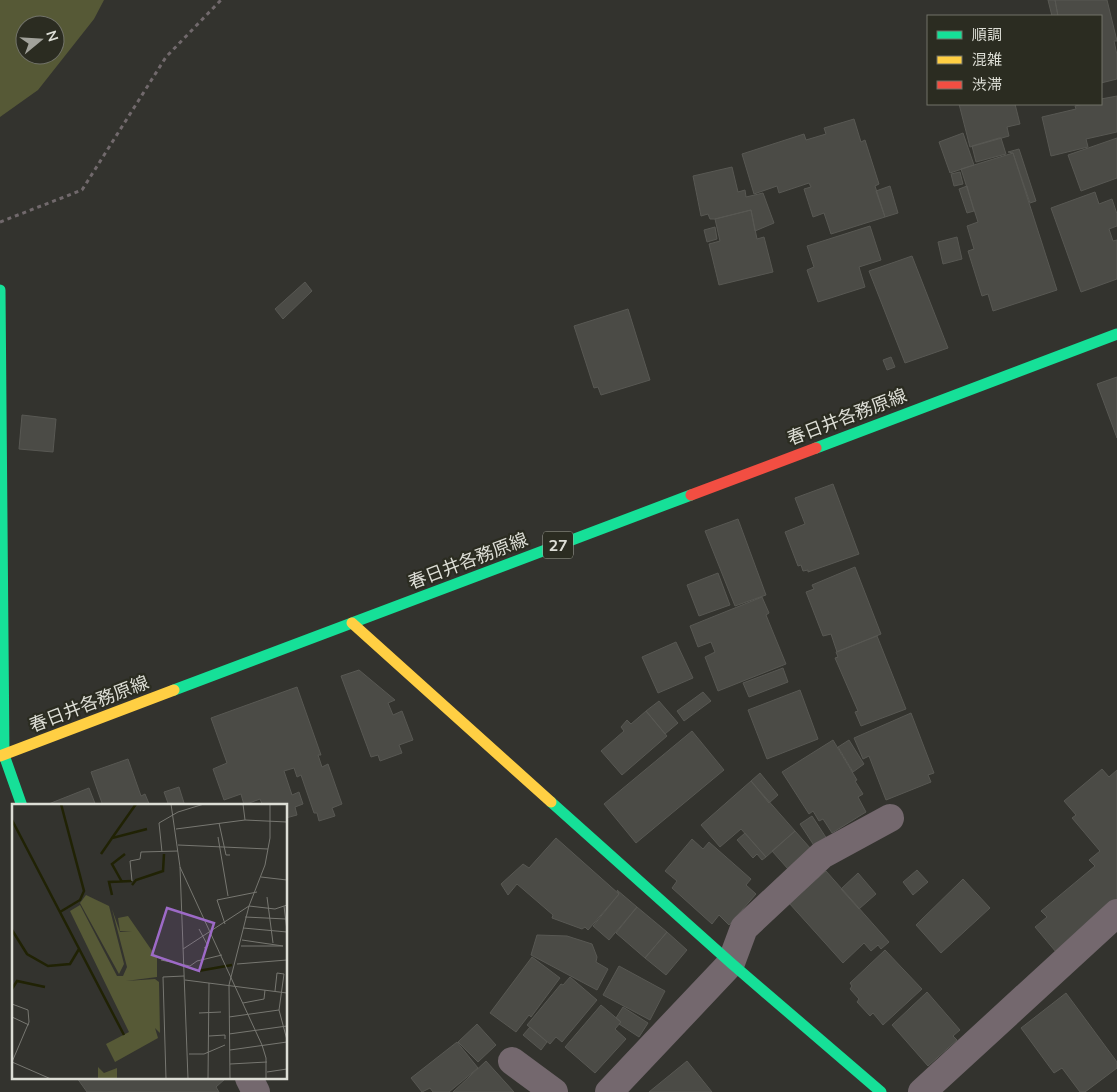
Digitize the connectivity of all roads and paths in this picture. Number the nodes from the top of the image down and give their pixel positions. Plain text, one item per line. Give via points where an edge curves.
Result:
1 (221, 0) edge
2 (0, 222) edge
3 (0, 290) edge
4 (1117, 334) edge
5 (352, 623) junction
6 (2, 755) edge
7 (21, 804) edge
8 (890, 818) dead end
9 (1117, 913) edge
10 (731, 962) junction
11 (512, 1060) dead end
12 (250, 1080) edge
13 (256, 1092) edge
14 (554, 1092) edge
15 (609, 1092) edge
16 (881, 1092) edge
17 (922, 1092) edge

1 - 2 path via 166,57 82,190
3 - 6 street
4 - 5 street, 春日井各務原線 / 27
5 - 6 street, 春日井各務原線 / 27
5 - 10 street
6 - 7 street
8 - 10 street via 822,855 744,928
9 - 17 street
10 - 15 street
10 - 16 street
11 - 14 street
12 - 13 street

